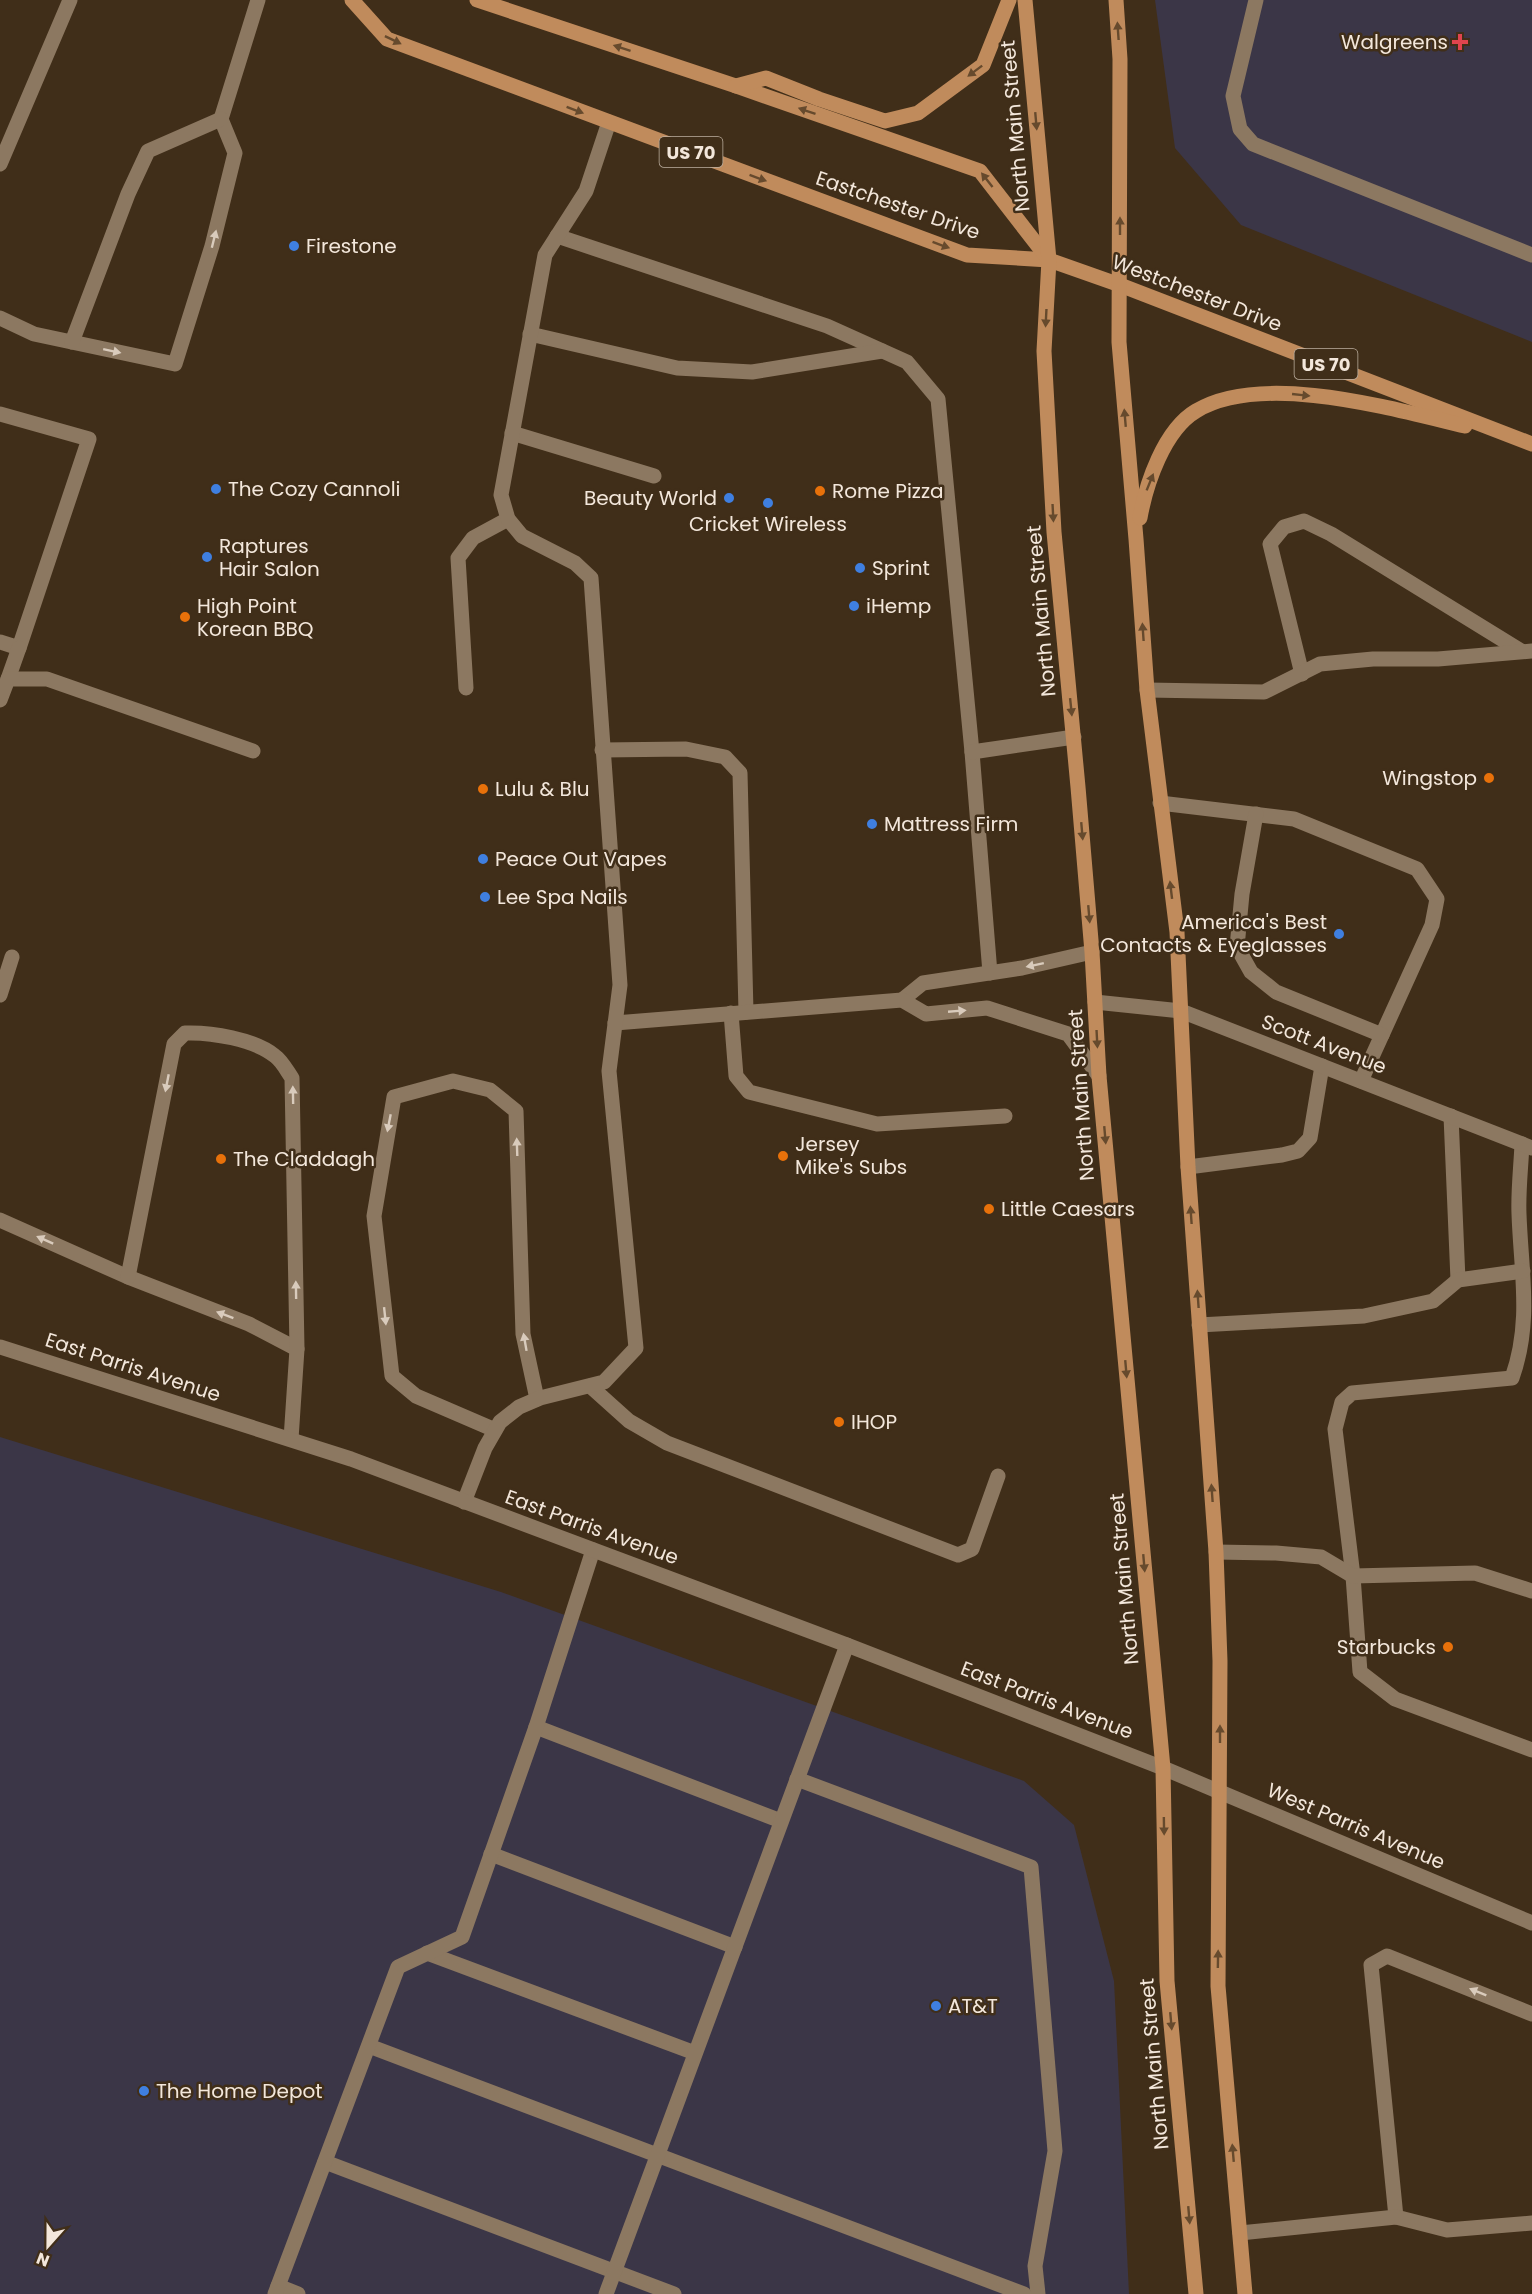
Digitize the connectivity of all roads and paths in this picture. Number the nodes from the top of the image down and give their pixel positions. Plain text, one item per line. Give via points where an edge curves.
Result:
1 (70, 0) edge
2 (258, 0) edge
3 (352, 0) edge
4 (477, 0) edge
5 (1009, 0) edge
6 (1025, 0) edge
7 (1116, 0) edge
8 (1256, 0) edge
9 (512, 5) edge
10 (736, 86) junction
11 (221, 119) junction
12 (609, 122) junction
13 (0, 164) edge
14 (557, 236) junction
15 (1532, 255) edge
16 (1049, 260) junction
17 (1120, 285) junction
18 (0, 318) edge
19 (530, 334) junction
20 (72, 342) junction
21 (882, 351) junction
22 (0, 414) edge
23 (512, 433) junction
24 (1526, 442) edge
25 (654, 476) dead end
26 (508, 519) junction
27 (1136, 539) junction
28 (0, 642) edge
29 (19, 648) junction
30 (1526, 651) edge
31 (1302, 674) junction
32 (8, 679) junction
33 (466, 688) dead end
34 (1147, 690) junction
35 (0, 700) edge
36 (1074, 737) junction
37 (602, 750) junction
38 (253, 751) dead end
39 (972, 752) junction
40 (1160, 803) junction
41 (1256, 814) junction
42 (1092, 952) junction
43 (12, 957) dead end
44 (990, 973) junction
45 (0, 995) edge
46 (902, 1000) junction
47 (1095, 1002) junction
48 (1181, 1011) junction
49 (738, 1013) junction
50 (615, 1023) junction
51 (1382, 1035) junction
52 (1322, 1066) junction
53 (1099, 1076) junction
54 (1361, 1081) junction
55 (1005, 1116) dead end
56 (1451, 1116) junction
57 (1527, 1146) edge
58 (1188, 1167) junction
59 (0, 1220) edge
60 (1523, 1271) junction
61 (128, 1277) junction
62 (1458, 1280) junction
63 (1199, 1324) junction
64 (0, 1347) edge
65 (297, 1348) junction
66 (590, 1386) junction
67 (537, 1399) junction
68 (495, 1430) junction
69 (291, 1439) junction
70 (998, 1476) dead end
71 (464, 1502) junction
72 (593, 1550) junction
73 (1216, 1552) junction
74 (1353, 1576) junction
75 (1532, 1590) edge
76 (847, 1645) junction
77 (536, 1727) junction
78 (1532, 1750) edge
79 (1163, 1768) junction
80 (797, 1779) junction
81 (1220, 1792) junction
82 (782, 1821) junction
83 (491, 1854) junction
84 (1532, 1923) edge
85 (735, 1947) junction
86 (428, 1953) junction
87 (1532, 2014) edge
88 (369, 2046) junction
89 (695, 2053) junction
90 (658, 2156) junction
91 (325, 2162) junction
92 (1396, 2217) junction
93 (1532, 2223) edge
94 (1240, 2233) junction
95 (615, 2271) junction
96 (276, 2290) edge
97 (298, 2294) edge
98 (606, 2294) edge
99 (674, 2294) edge
100 (1024, 2294) edge
101 (1038, 2294) edge
102 (1196, 2294) edge
103 (1245, 2294) edge

1 - 13 street
2 - 11 street
3 -> 12 main road, Eastchester Drive / US 70 via 387,39
4 - 9 main road, Eastchester Drive
5 -> 10 main road via 983,64 918,113 885,121 766,78
6 -> 16 main road, North Main Street
17 -> 7 main road via 1120,59
8 - 15 street via 1233,96 1240,129 1253,144
10 -> 9 main road, Eastchester Drive
16 -> 10 main road, Eastchester Drive via 980,171
11 - 20 street via 148,151
20 -> 11 street via 176,364 235,153
12 - 14 street via 586,191
12 -> 16 main road, Eastchester Drive / US 70 via 967,255
14 - 19 street via 545,255
14 - 21 street via 827,326
16 - 17 main road, Westchester Drive / US 70
16 -> 36 main road, North Main Street via 1044,351 1054,532
17 - 24 main road, Westchester Drive / US 70
27 -> 17 main road via 1119,342
18 - 20 street via 34,334
19 - 21 street via 676,368 752,372
19 - 23 street
21 - 39 street via 907,362 938,399
22 - 29 street via 89,440
23 - 25 street
23 - 26 street via 501,495
27 -> 24 main road via 1143,499 1172,433 1195,411 1240,394 1293,394 1359,401
26 - 33 street via 473,538 458,558
26 - 37 street via 522,536 575,563 591,578
34 -> 27 main road
28 - 29 street
29 - 32 street
30 - 31 street via 1320,664
30 - 31 street via 1304,521 1284,526 1270,544
31 - 34 street via 1264,692
32 - 35 street
32 - 38 street via 46,680
34 - 40 main road
36 - 39 street
36 -> 42 main road, North Main Street
37 - 49 street via 686,749 725,757 740,773
37 - 50 street via 620,985
39 - 44 street
40 - 41 street
48 -> 40 main road via 1177,932
41 - 51 street via 1237,947 1251,972 1276,992
41 - 51 street via 1294,819 1417,868 1437,899 1432,925
42 -> 44 street
42 - 47 main road, North Main Street
43 - 45 street
44 - 46 street via 923,983
46 - 49 street
46 -> 53 street via 926,1014 987,1008 1068,1034
47 - 48 street, Scott Avenue
47 -> 53 main road, North Main Street
48 - 52 street, Scott Avenue
48 - 58 main road
49 - 50 street
49 - 55 street via 736,1076 749,1092 877,1124
50 - 66 street via 609,1071 636,1348 604,1382
51 - 54 street
52 - 54 street, Scott Avenue
52 - 58 street via 1311,1138 1299,1151
53 -> 79 main road, North Main Street
54 - 56 street, Scott Avenue
56 - 57 street, Scott Avenue
56 - 62 street
57 - 60 street via 1518,1211
63 -> 58 main road
61 -> 59 street
60 - 62 street
60 - 74 street via 1526,1300 1520,1357 1512,1378 1352,1393 1342,1402 1335,1429
65 -> 61 street via 249,1324
65 -> 61 street via 292,1078 276,1056 248,1042 205,1032 185,1033 174,1044
62 - 63 street via 1433,1301 1364,1316
73 -> 63 main road
64 - 69 street, East Parris Avenue
65 - 69 street
66 - 67 street
66 - 70 street via 629,1421 667,1443 958,1555 972,1549
67 - 68 street via 519,1407
67 -> 68 street via 523,1334 516,1111 490,1090 453,1081 394,1097 374,1216 392,1376 416,1396
68 - 71 street
69 - 71 street, East Parris Avenue
71 - 72 street, East Parris Avenue
72 - 76 street, East Parris Avenue
72 - 77 street
73 - 74 street via 1321,1557
81 -> 73 main road
74 - 75 street via 1475,1573
74 - 78 street via 1360,1672 1395,1699
76 - 79 street, East Parris Avenue
76 - 80 street
77 - 82 street
77 - 83 street
79 - 81 street, West Parris Avenue
79 -> 102 main road, North Main Street via 1167,1981
80 - 82 street
80 - 101 street via 1031,1867 1055,2151 1035,2266
81 - 84 street, West Parris Avenue
94 -> 81 main road via 1218,1986
82 - 85 street
83 - 85 street
83 - 86 street via 462,1937
85 - 89 street
86 - 88 street via 398,1968
86 - 89 street
87 -> 92 street via 1387,1956 1371,1965
88 - 90 street
88 - 91 street
89 - 90 street
90 - 95 street
90 - 100 street
91 - 95 street
91 - 96 street
92 - 93 street via 1447,2230
92 - 94 street
94 - 103 main road
95 - 98 street
95 - 99 street
96 - 97 street

